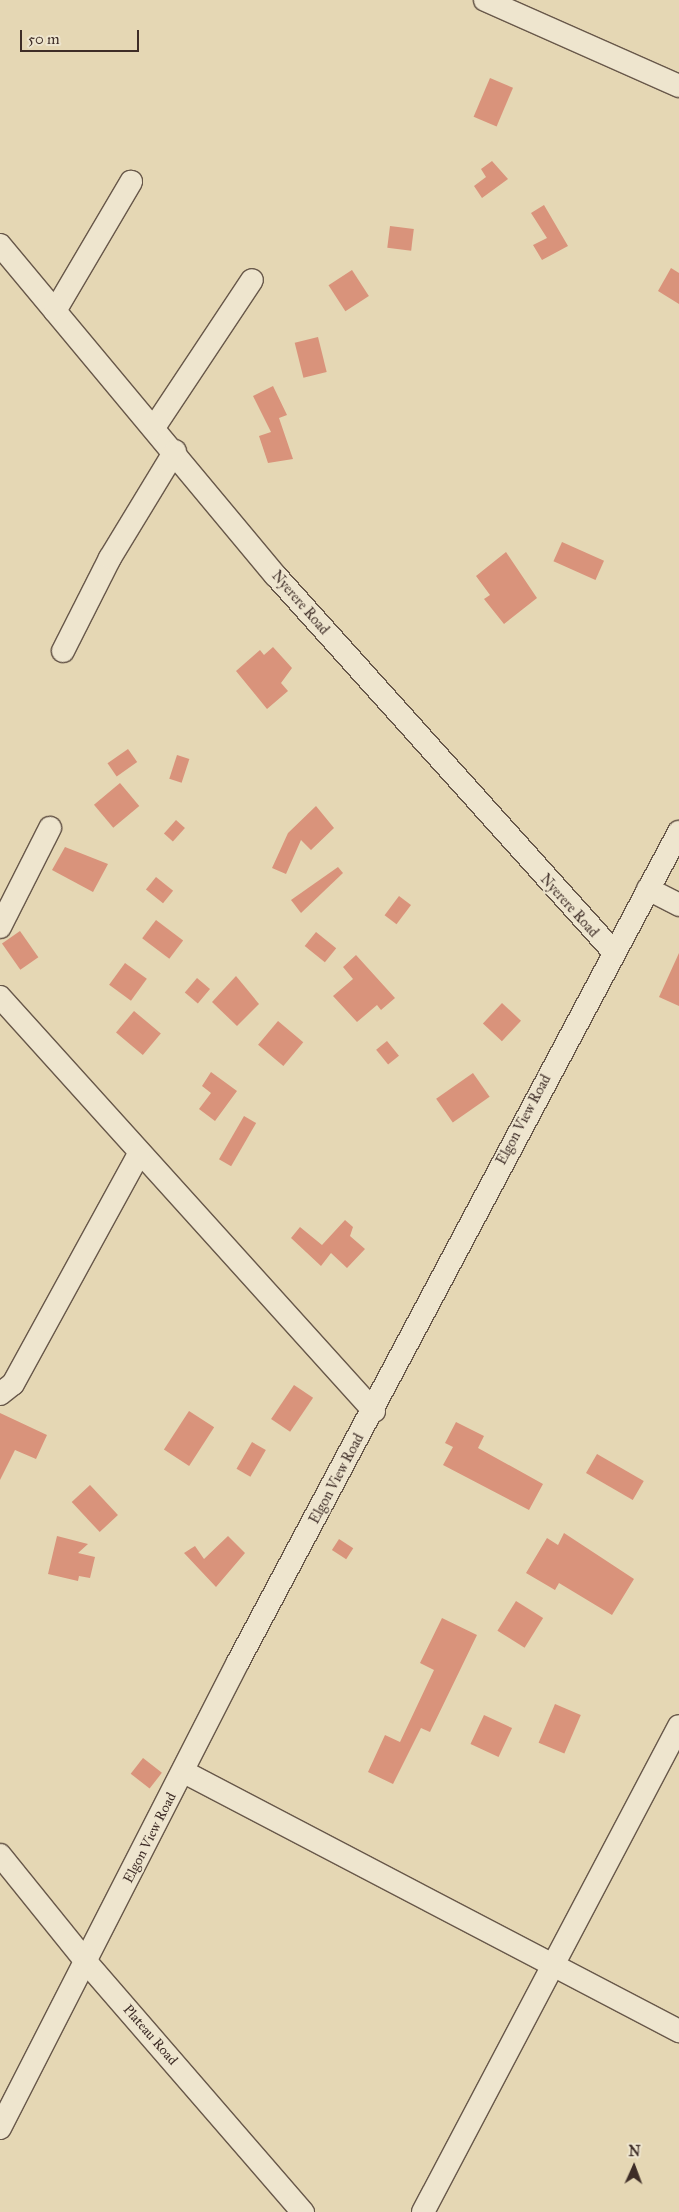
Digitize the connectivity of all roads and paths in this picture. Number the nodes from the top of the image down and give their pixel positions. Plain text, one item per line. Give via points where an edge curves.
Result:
1 (485, 0) edge
2 (679, 86) edge
3 (131, 182) dead end
4 (0, 245) edge
5 (252, 280) dead end
6 (55, 311) junction
7 (155, 426) junction
8 (175, 451) junction
9 (63, 651) dead end
10 (50, 828) dead end
11 (679, 832) edge
12 (648, 890) junction
13 (679, 905) edge
14 (0, 927) edge
15 (613, 951) junction
16 (0, 997) edge
17 (139, 1154) junction
18 (0, 1394) edge
19 (374, 1412) junction
20 (679, 1726) edge
21 (184, 1772) junction
22 (0, 1855) edge
23 (87, 1963) junction
24 (554, 1966) junction
25 (679, 2031) edge
26 (0, 2128) edge
27 (303, 2212) edge
28 (423, 2212) edge

1 - 2 street
3 - 6 street
4 - 6 street, Nyerere Road
5 - 7 street
6 - 7 street, Nyerere Road
7 - 8 street, Nyerere Road
8 - 9 street via 110,558
8 - 15 street, Nyerere Road via 276,576
10 - 14 street
11 - 12 street, Elgon View Road
12 - 13 street
12 - 15 street, Elgon View Road
15 - 19 street, Elgon View Road
16 - 17 street
17 - 18 street via 13,1384
17 - 19 street
19 - 21 street, Elgon View Road
20 - 24 street
21 - 23 street, Elgon View Road
21 - 24 street
22 - 23 street, Plateau Road
23 - 26 street, Elgon View Road
23 - 27 street, Plateau Road
24 - 25 street
24 - 28 street

